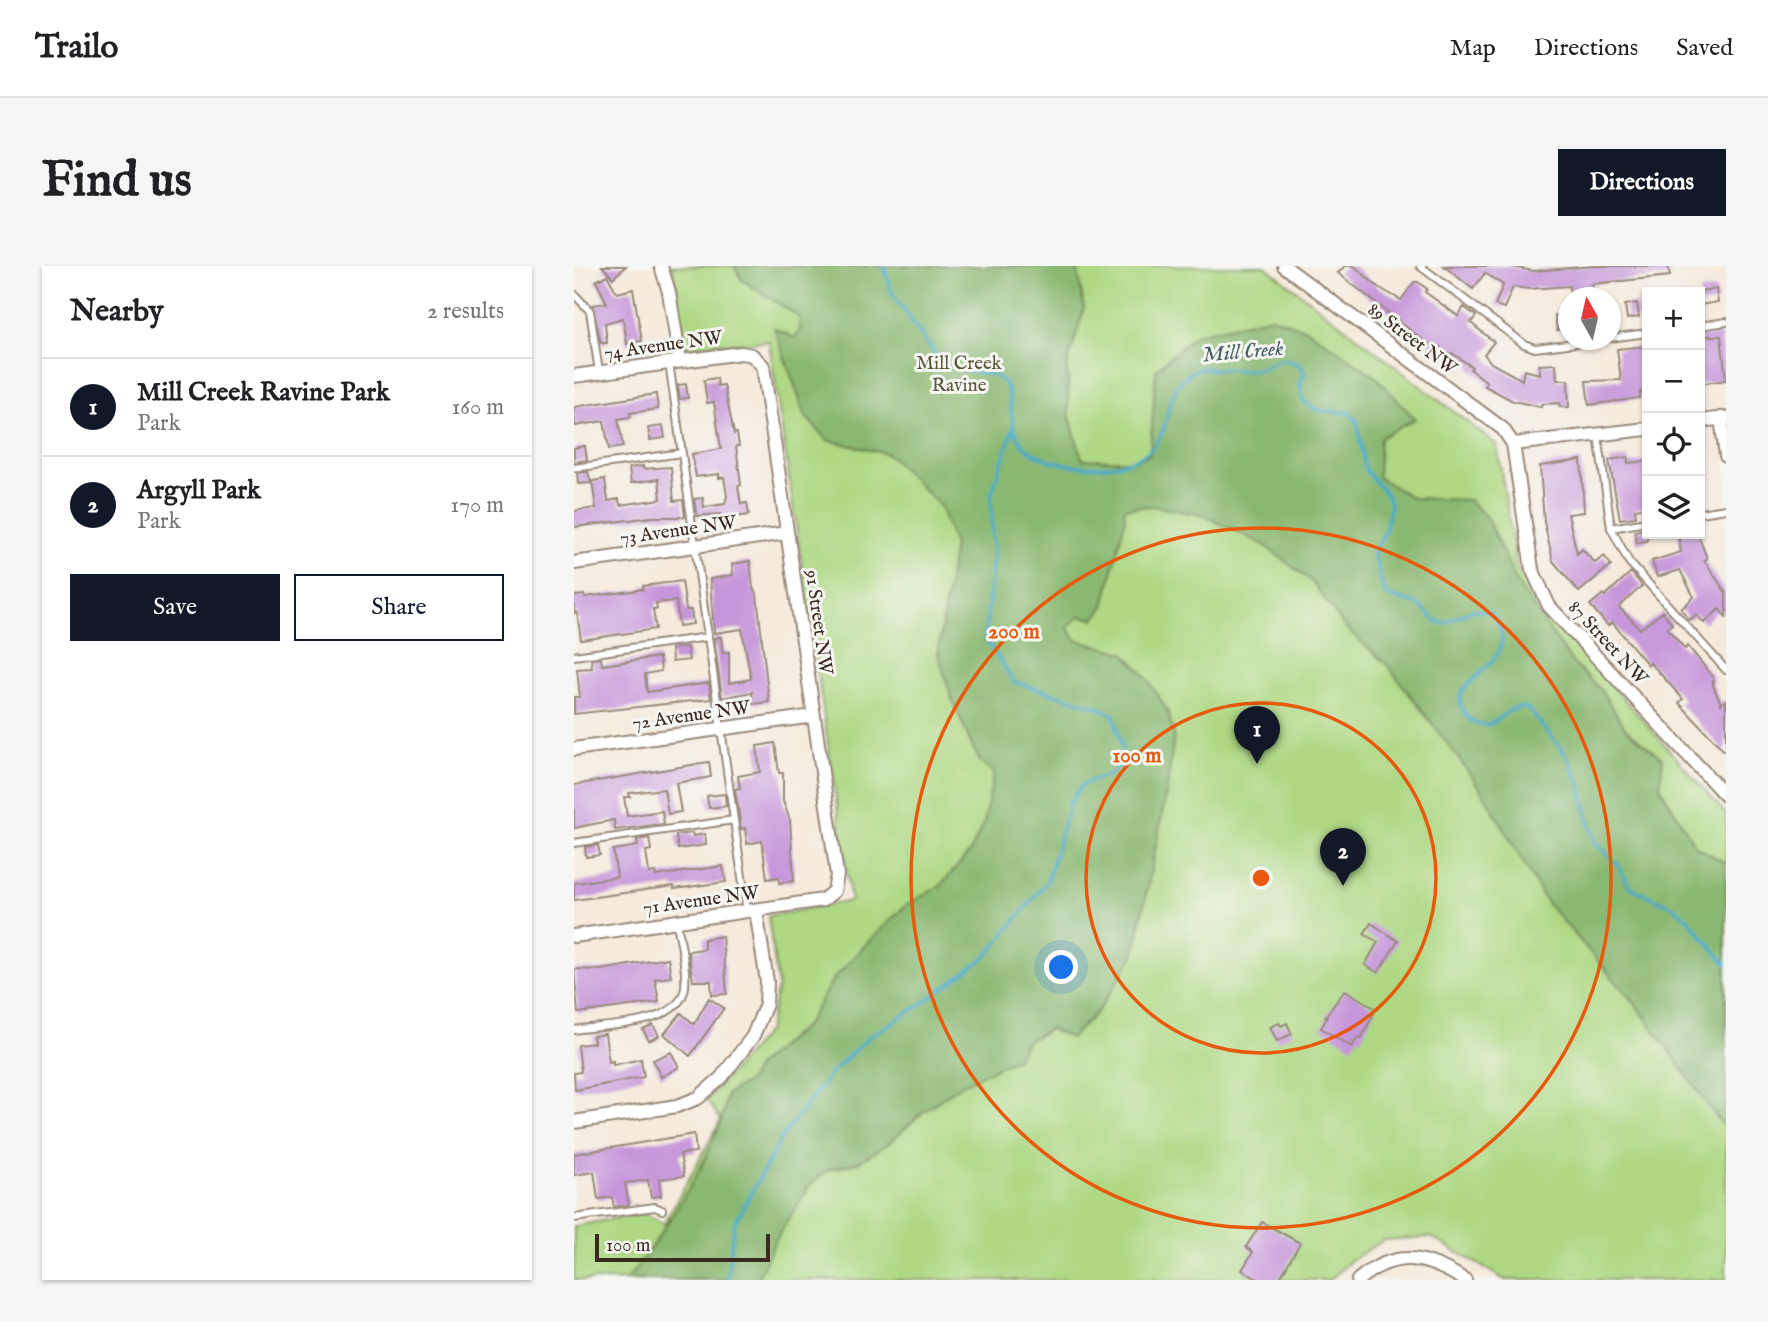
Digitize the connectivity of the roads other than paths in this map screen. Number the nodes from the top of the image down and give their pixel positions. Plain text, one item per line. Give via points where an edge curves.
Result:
1 (661, 266) edge
2 (1284, 266) edge
3 (1420, 266) edge
4 (574, 293) edge
5 (1726, 322) edge
6 (1705, 325) edge
7 (1642, 334) edge
8 (1621, 337) edge
9 (1558, 345) edge
10 (755, 358) joint
11 (675, 362) junction
12 (599, 372) junction
13 (574, 376) edge
14 (1723, 418) edge
15 (1705, 420) edge
16 (1642, 430) edge
17 (1598, 435) junction
18 (1513, 444) junction
19 (682, 453) junction
20 (1726, 456) edge
21 (574, 468) edge
22 (1726, 509) edge
23 (1705, 512) edge
24 (1642, 523) edge
25 (1611, 527) junction
26 (787, 533) junction
27 (695, 546) junction
28 (574, 563) edge
29 (708, 637) junction
30 (574, 656) edge
31 (1726, 670) edge
32 (814, 716) junction
33 (721, 729) junction
34 (574, 749) edge
35 (1726, 796) edge
36 (734, 820) junction
37 (574, 843) edge
38 (831, 895) joint
39 (752, 911) junction
40 (677, 921) junction
41 (574, 936) edge
42 (574, 1030) edge
43 (574, 1122) edge
44 (662, 1210) dead end
45 (574, 1218) edge
46 (1358, 1280) edge
47 (1465, 1280) edge

1 - 11 street via 669,292
2 - 18 street, 89 Street NW via 1503,429
3 - 9 lane via 1524,344 1535,348
4 - 12 lane via 590,311
5 - 6 lane
7 - 8 lane
10 - 11 street, 74 Avenue NW via 741,353
10 - 26 street, 91 Street NW via 766,378
11 - 12 street, 74 Avenue NW
11 - 19 lane
12 - 13 street, 74 Avenue NW
14 - 15 street
14 - 20 street
16 - 17 street
17 - 18 street
17 - 25 lane
18 - 35 street, 87 Street NW via 1532,569 1549,606
19 - 21 lane
19 - 27 lane
22 - 23 lane
24 - 25 lane
25 - 31 lane via 1629,562
26 - 27 street, 73 Avenue NW
26 - 32 street, 91 Street NW
27 - 28 street, 73 Avenue NW
27 - 29 lane
29 - 30 lane
29 - 33 lane
32 - 33 street, 72 Avenue NW
32 - 38 street, 91 Street NW via 836,875
33 - 34 street, 72 Avenue NW
33 - 36 lane
36 - 37 lane
36 - 39 lane
38 - 39 street, 71 Avenue NW
39 - 40 street, 71 Avenue NW
39 - 43 street via 767,995 764,1012 753,1036 721,1078 698,1098 668,1109
40 - 41 street, 71 Avenue NW
40 - 42 lane via 685,984 682,998 670,1012
44 - 45 lane via 656,1207
46 - 47 street via 1385,1262 1406,1258 1426,1260

